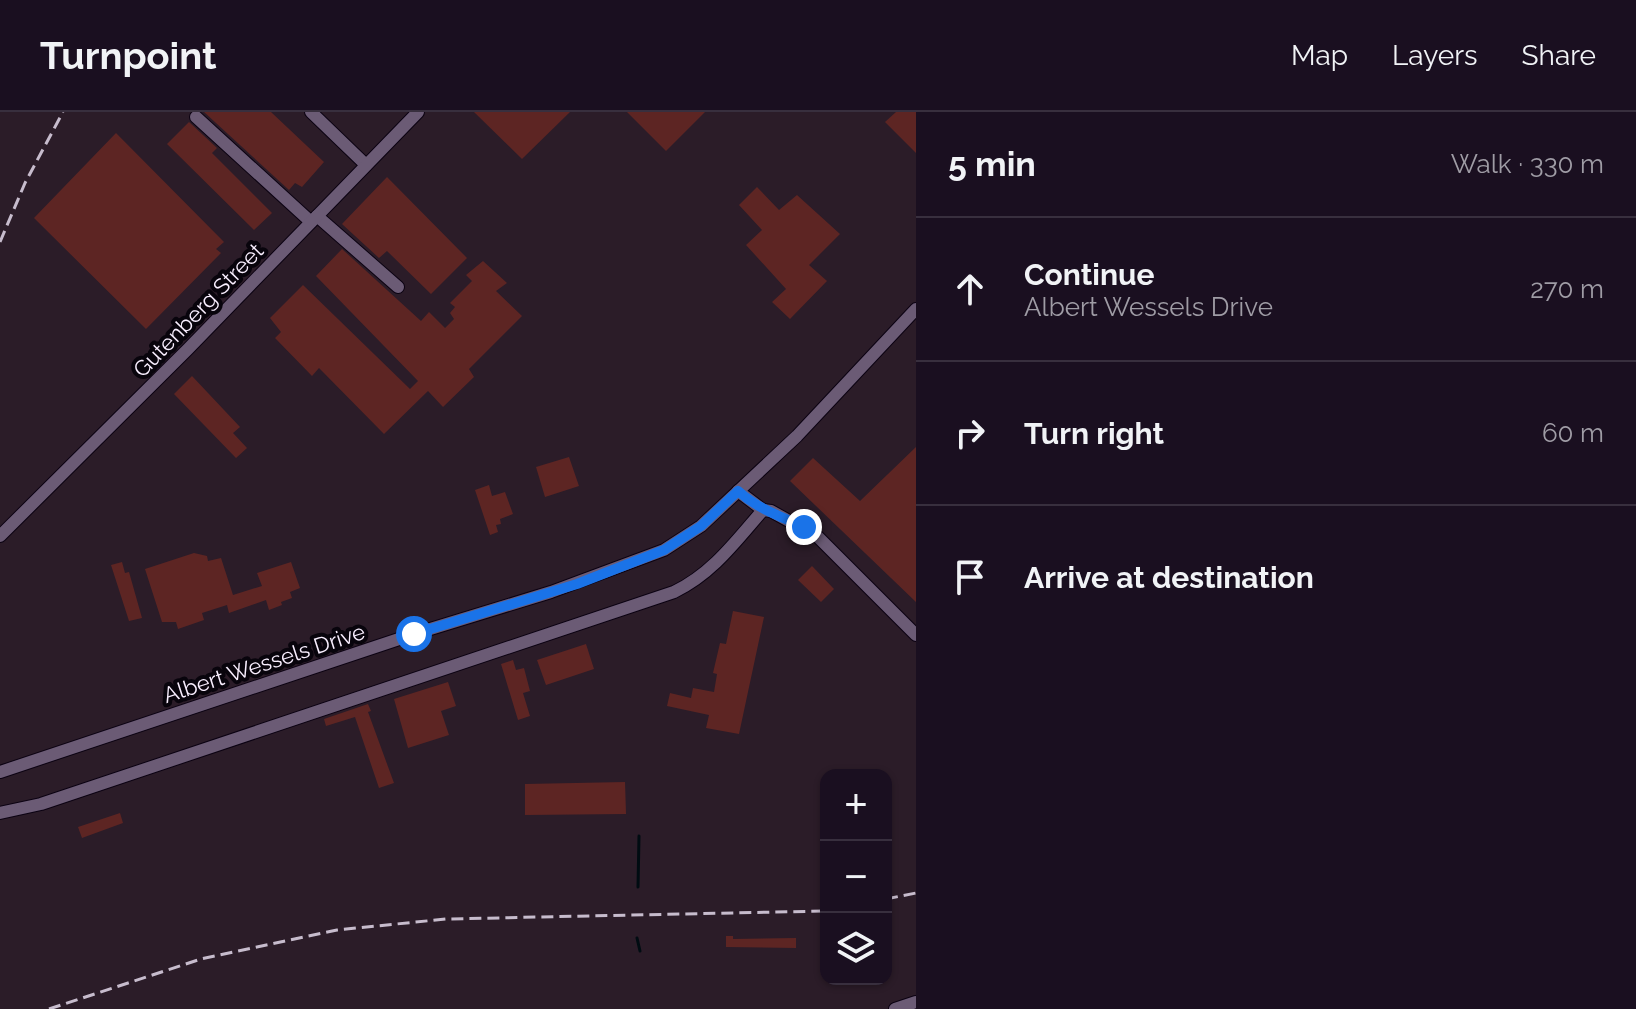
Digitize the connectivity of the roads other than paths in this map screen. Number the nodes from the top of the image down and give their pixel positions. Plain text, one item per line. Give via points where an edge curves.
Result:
1 (311, 112) edge
2 (418, 112) edge
3 (196, 117) dead end
4 (366, 165) junction
5 (314, 219) junction
6 (398, 287) dead end
7 (916, 309) edge
8 (738, 491) junction
9 (763, 510) junction
10 (2, 535) edge
11 (916, 635) edge
12 (0, 772) edge
13 (0, 813) edge
14 (916, 1002) edge
15 (895, 1009) edge

1 - 4 street
2 - 4 street, Gutenberg Street
3 - 5 street
4 - 5 street, Gutenberg Street
5 - 6 street
5 - 10 street, Gutenberg Street
7 - 8 street, Albert Wessels Drive
8 - 9 street
8 - 12 street, Albert Wessels Drive via 683,539 634,563
9 - 11 street via 818,537
9 - 13 street via 715,565 674,592 71,794
14 - 15 street

